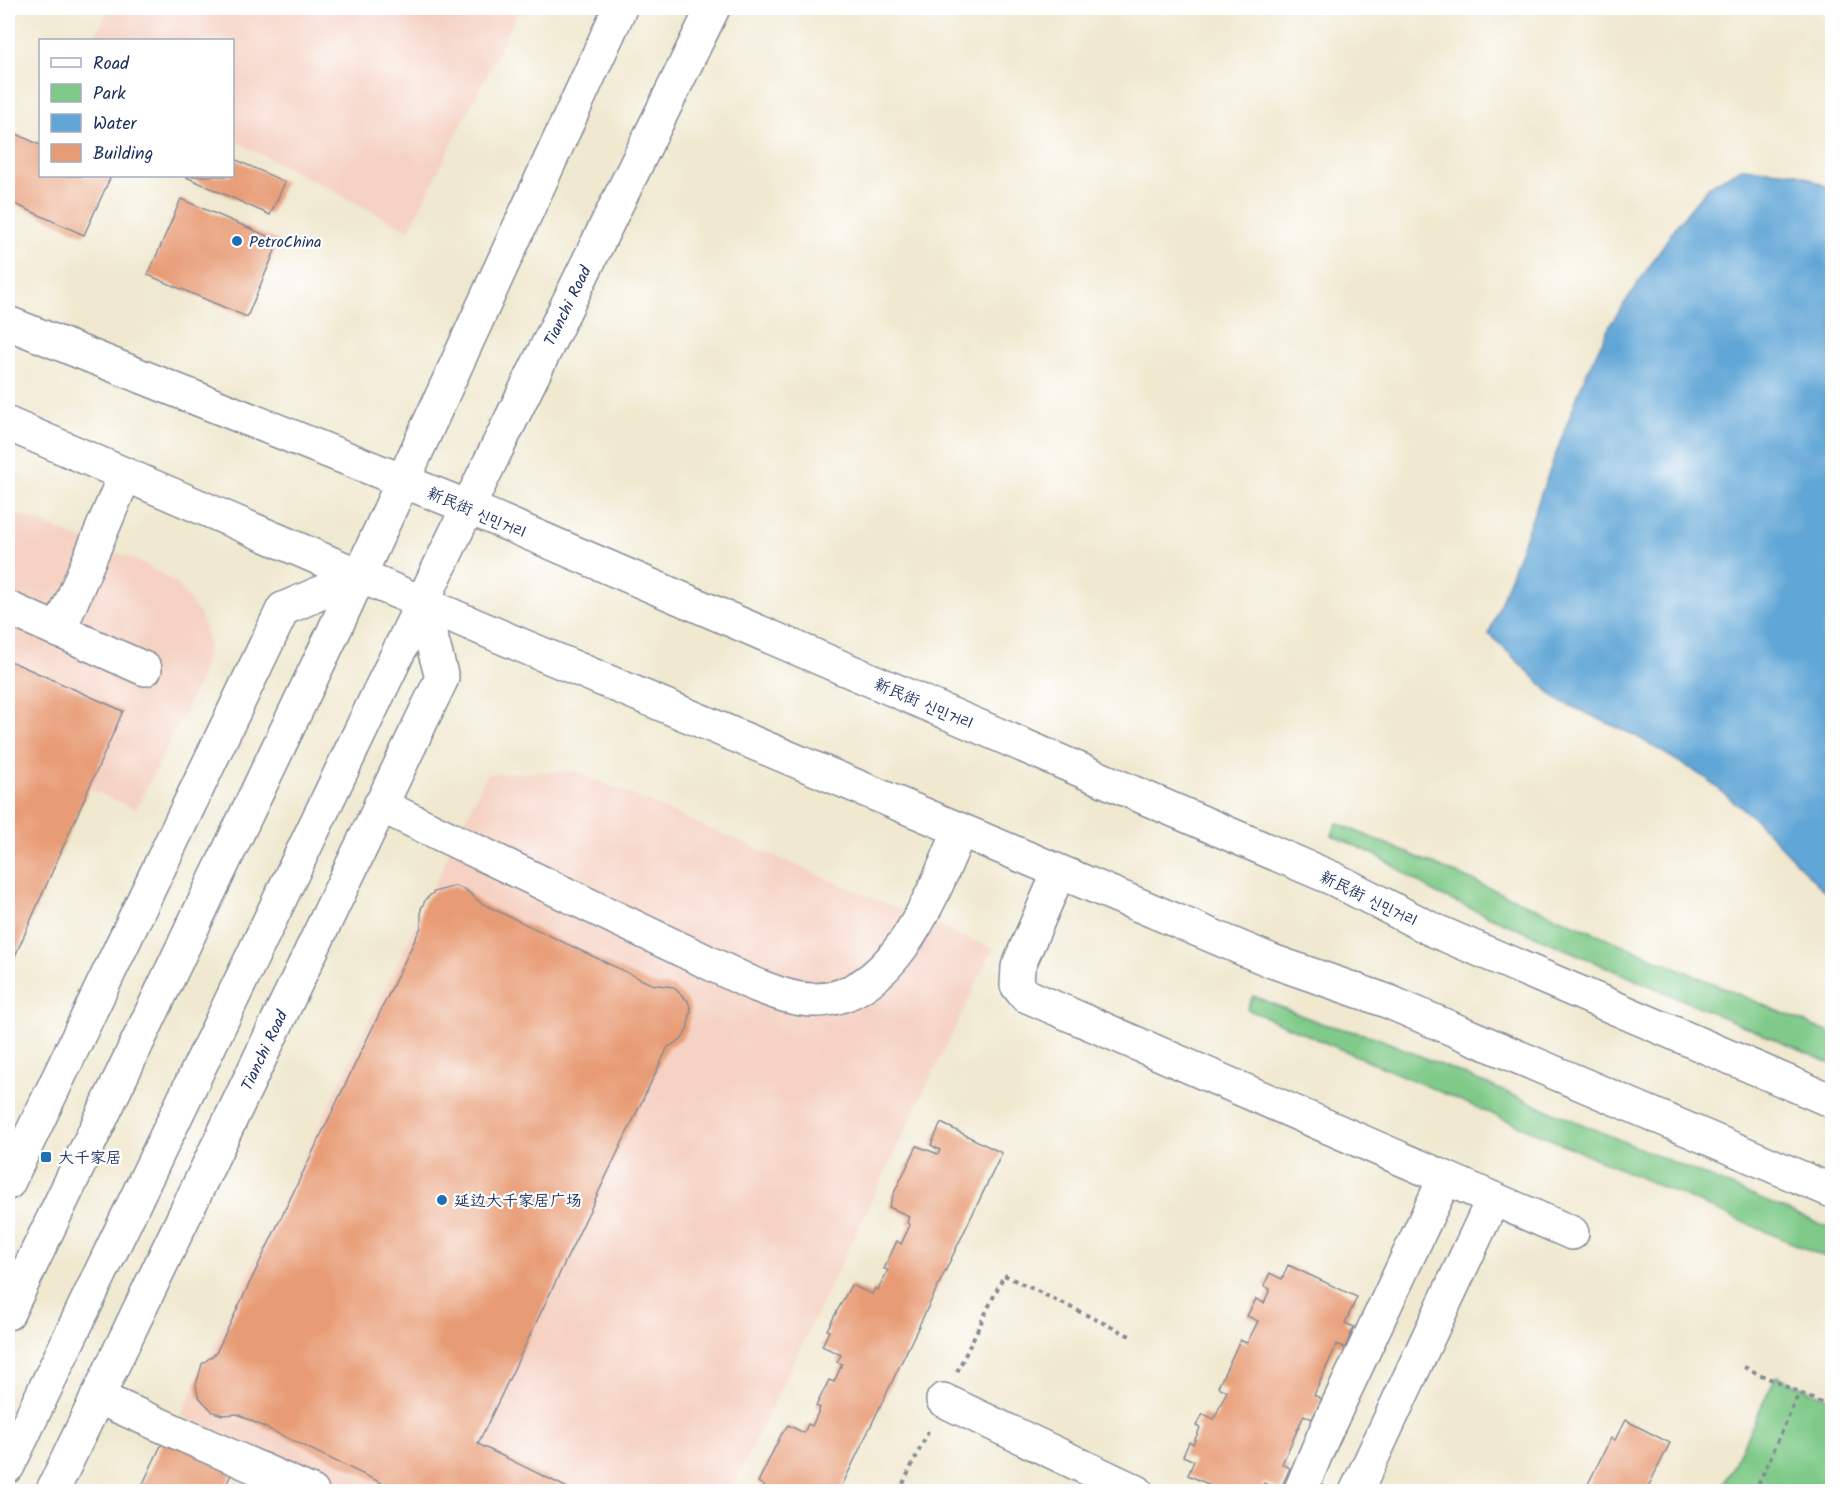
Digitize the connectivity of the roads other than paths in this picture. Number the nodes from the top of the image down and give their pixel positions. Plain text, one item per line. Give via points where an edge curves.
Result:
1 (620, 8) edge
2 (713, 8) edge
3 (8, 323) edge
4 (8, 424) edge
5 (125, 475) junction
6 (403, 480) junction
7 (468, 507) junction
8 (360, 576) junction
9 (422, 603) junction
10 (8, 608) edge
11 (59, 631) junction
12 (145, 669) dead end
13 (381, 805) junction
14 (960, 830) junction
15 (1059, 872) junction
16 (1833, 1101) edge
17 (1445, 1178) junction
18 (8, 1183) edge
19 (1833, 1191) edge
20 (1493, 1199) junction
21 (1572, 1233) dead end
22 (8, 1314) edge
23 (97, 1397) junction
24 (943, 1400) road end
25 (8, 1466) edge
26 (278, 1485) edge
27 (52, 1491) edge
28 (312, 1491) edge
29 (1137, 1491) edge
30 (1300, 1491) edge
31 (1356, 1491) edge

1 - 6 main road
2 - 7 main road, Tianchi Road
3 - 6 main road, 新民街 신민거리
4 - 5 main road
5 - 8 main road
5 - 11 main road
6 - 7 main road, 新民街 신민거리
6 - 8 main road
7 - 9 main road, Tianchi Road
7 - 16 main road, 新民街 신민거리 via 1334,879 1431,928
8 - 9 main road
8 - 18 main road via 283,609
8 - 22 main road
9 - 13 main road, Tianchi Road via 442,678
9 - 14 main road
9 - 25 main road, Tianchi Road
10 - 11 main road
11 - 12 main road
13 - 14 main road via 753,984 812,1000 858,986 894,957 928,905
13 - 23 main road, Tianchi Road
14 - 15 main road
15 - 17 main road via 1018,967 1017,985 1025,995
15 - 19 main road via 1272,961 1387,1001
17 - 20 main road
17 - 30 main road
20 - 21 main road
20 - 31 main road
23 - 26 main road
23 - 27 main road, Tianchi Road
24 - 29 main road
26 - 28 main road

